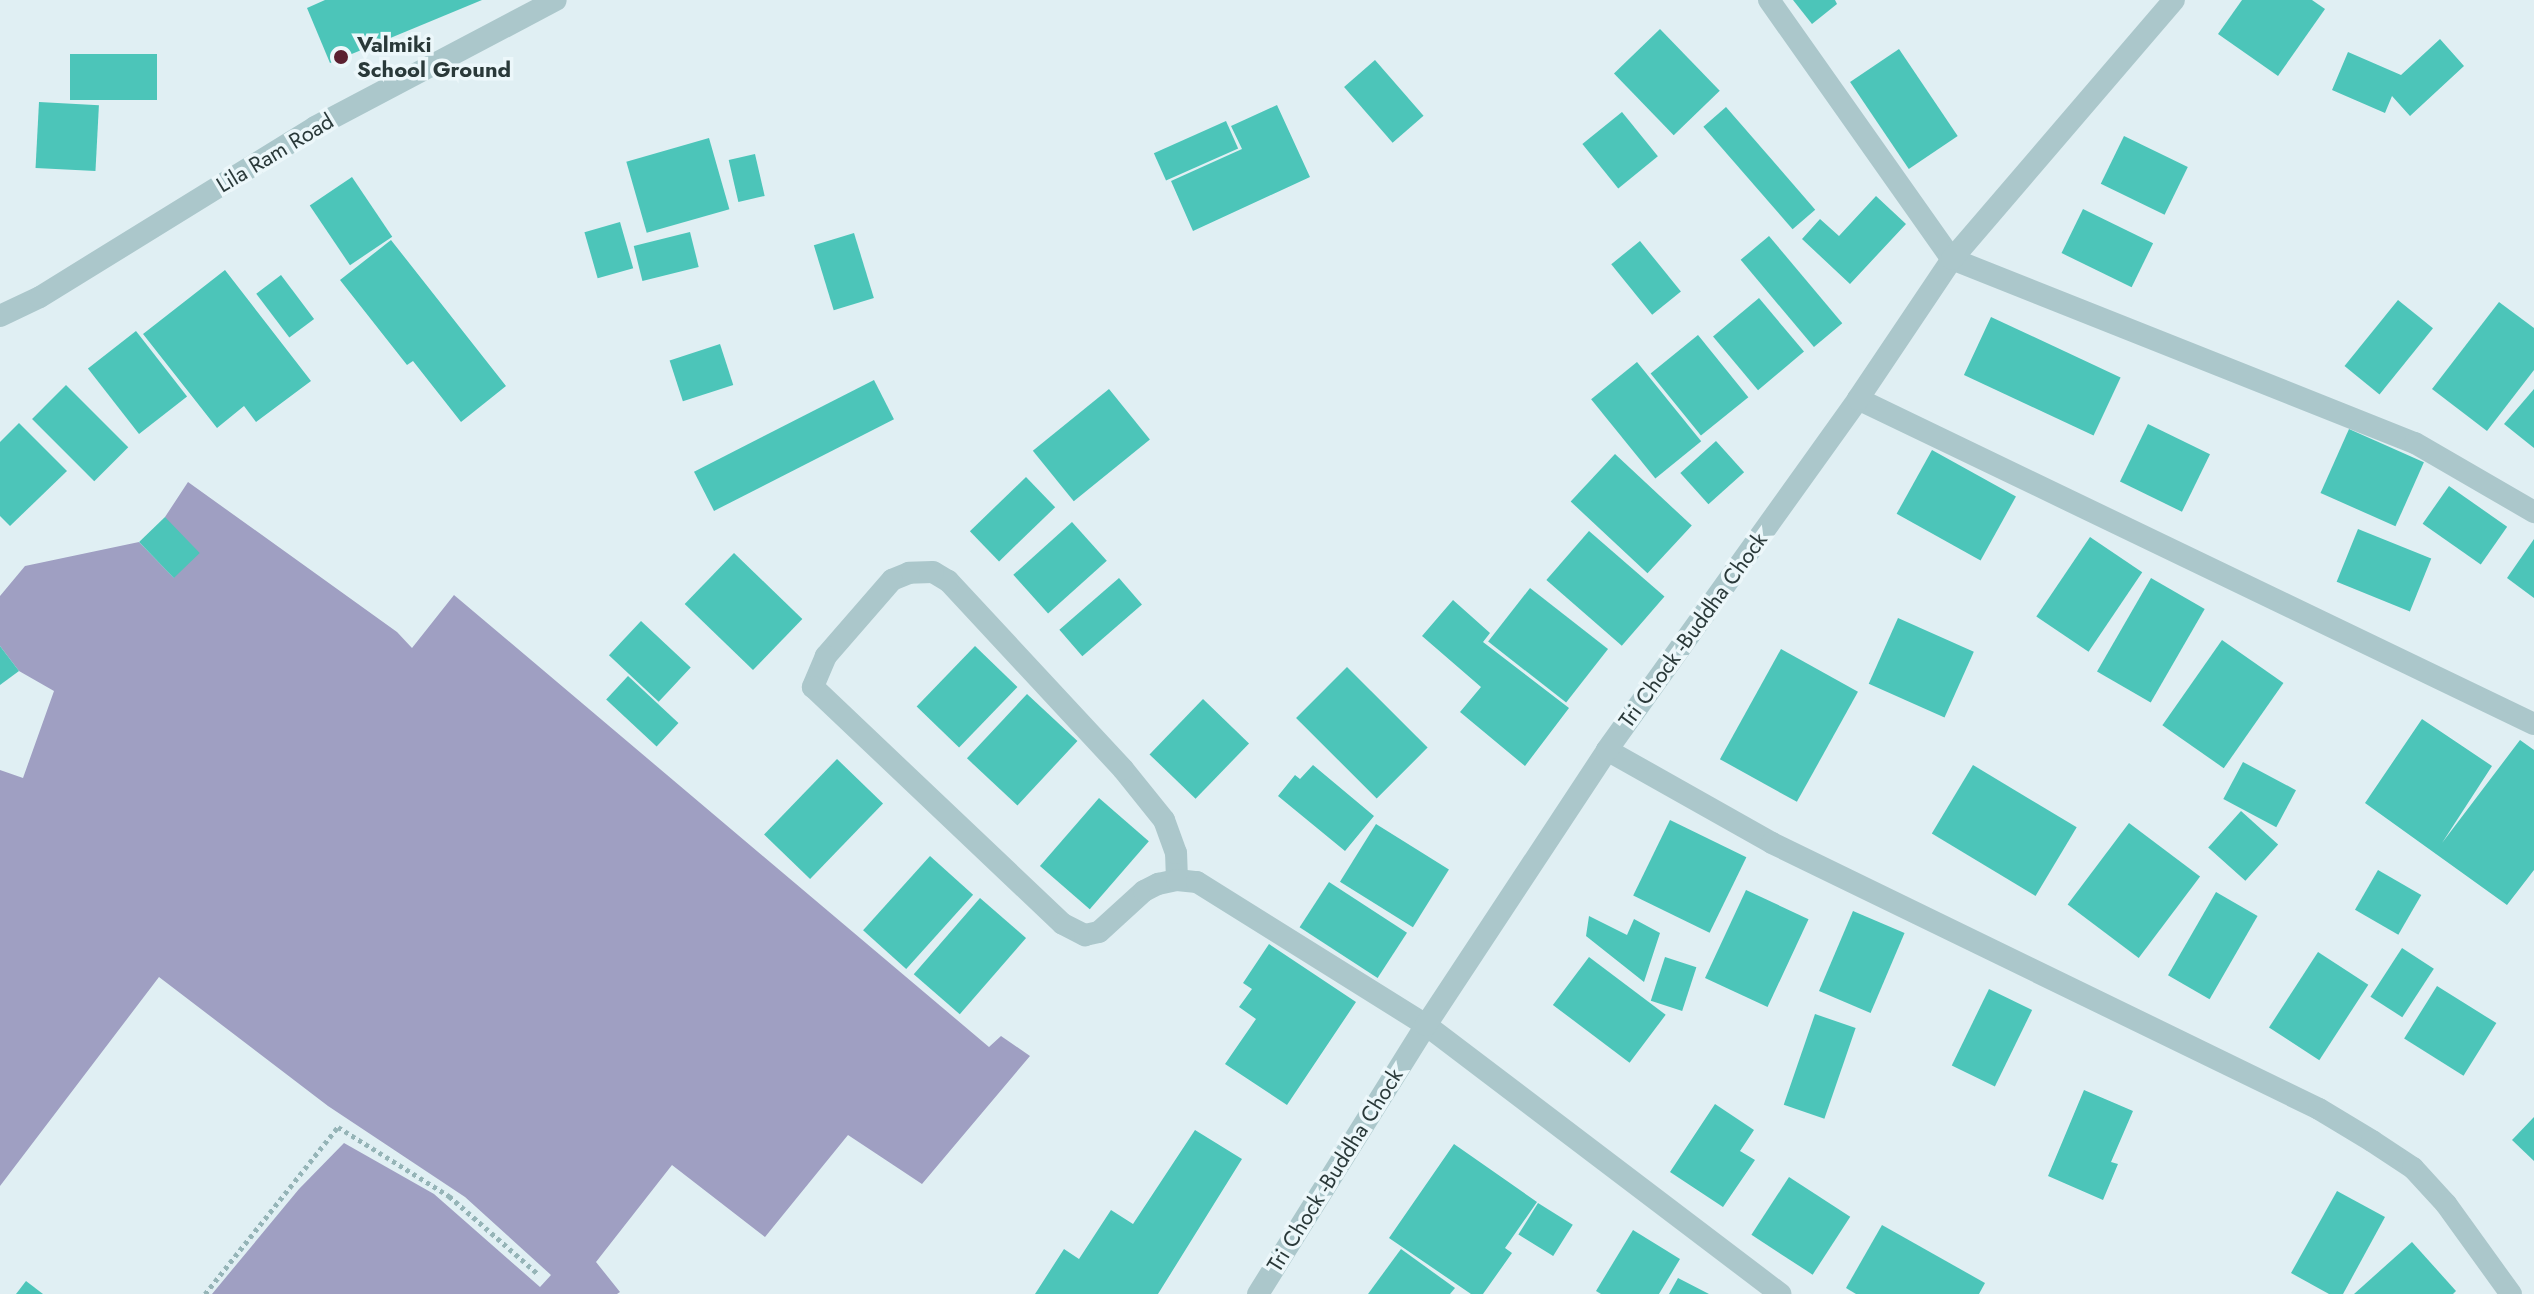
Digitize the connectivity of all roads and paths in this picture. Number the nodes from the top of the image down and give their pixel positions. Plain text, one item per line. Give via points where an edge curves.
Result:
1 (556, 0) edge
2 (1769, 0) edge
3 (2174, 0) edge
4 (1952, 259) junction
5 (0, 316) edge
6 (1858, 399) junction
7 (2534, 512) edge
8 (2534, 724) edge
9 (1607, 750) junction
10 (1177, 880) junction
11 (1426, 1025) junction
12 (537, 1273) dead end
13 (205, 1294) edge
14 (1258, 1294) edge
15 (1780, 1294) edge
16 (2511, 1294) edge

1 - 5 street, Lila Ram Road via 315,127 40,297
2 - 4 street
3 - 4 street, Tri Chock -Buddha Chock
4 - 6 street, Tri Chock -Buddha Chock
4 - 7 street via 2415,443
6 - 8 street
6 - 9 street, Tri Chock -Buddha Chock
9 - 11 street, Tri Chock -Buddha Chock
9 - 16 street via 1772,843 2346,1125 2413,1168
10 - 10 street via 1144,891 1099,932 1074,932 813,687 826,656 892,580 933,572 948,581 1164,820 1176,853
10 - 11 street via 1197,882
11 - 14 street, Tri Chock -Buddha Chock
11 - 15 street
12 - 13 path via 449,1196 338,1127

